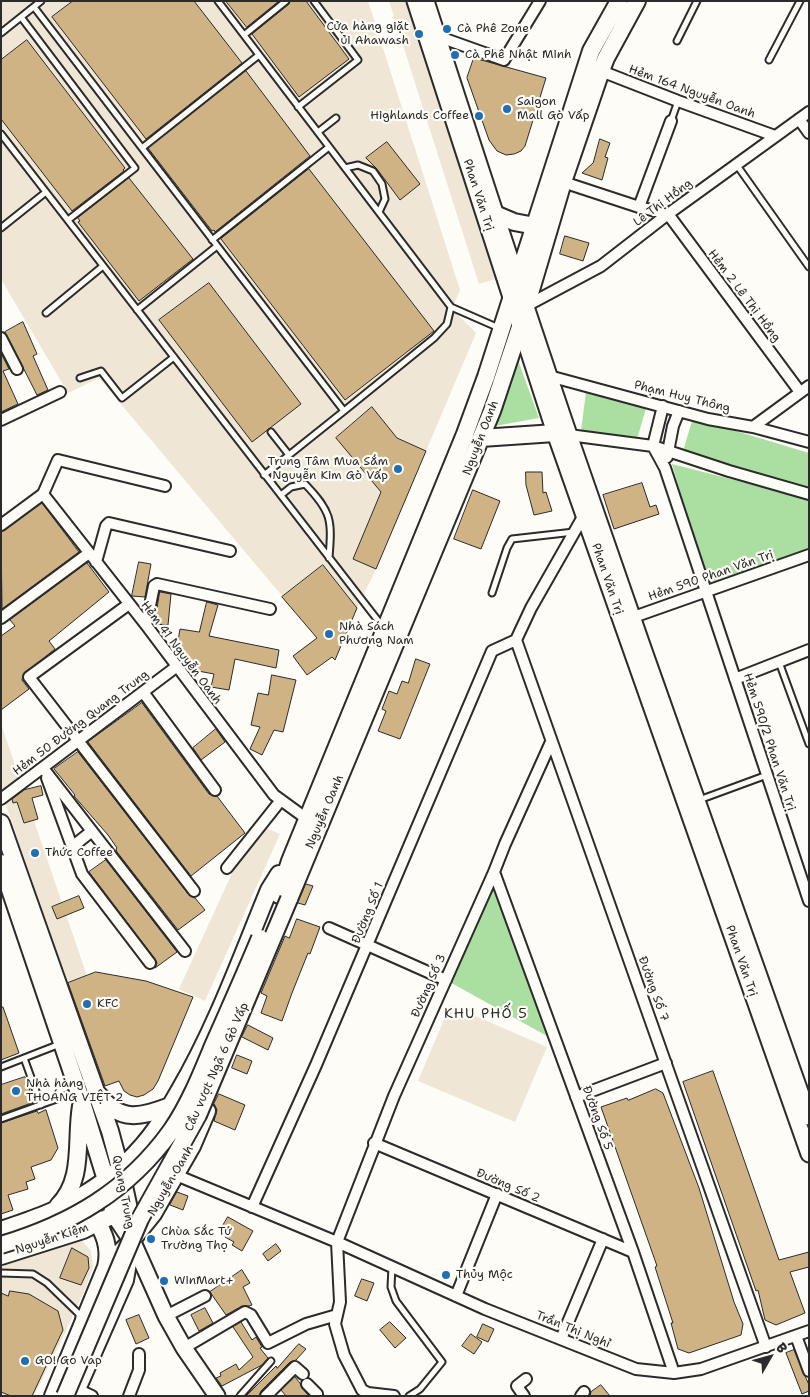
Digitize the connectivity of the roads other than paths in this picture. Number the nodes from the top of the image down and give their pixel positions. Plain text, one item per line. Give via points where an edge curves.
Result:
1 (41, 1) edge
2 (218, 1) edge
3 (286, 1) edge
4 (314, 1) edge
5 (415, 1) edge
6 (426, 1) edge
7 (540, 1) edge
8 (619, 1) edge
9 (637, 1) edge
10 (698, 1) edge
11 (800, 1) edge
12 (34, 7) junction
13 (21, 17) junction
14 (1, 33) edge
15 (244, 35) junction
16 (431, 35) junction
17 (677, 41) dead end
18 (259, 55) junction
19 (769, 60) dead end
20 (601, 71) junction
21 (678, 102) junction
22 (298, 107) junction
23 (809, 112) edge
24 (336, 118) dead end
25 (799, 119) junction
26 (671, 121) joint
27 (318, 132) junction
28 (809, 133) edge
29 (1, 134) edge
30 (775, 136) junction
31 (329, 147) junction
32 (142, 148) junction
33 (736, 164) junction
34 (345, 168) junction
35 (563, 182) junction
36 (46, 192) junction
37 (639, 207) junction
38 (379, 212) junction
39 (495, 214) junction
40 (668, 214) junction
41 (68, 220) junction
42 (535, 226) junction
43 (1, 228) edge
44 (212, 240) junction
45 (217, 246) junction
46 (103, 266) junction
47 (809, 267) edge
48 (517, 281) junction
49 (511, 299) junction
50 (526, 306) junction
51 (452, 307) junction
52 (138, 310) junction
53 (46, 313) dead end
54 (502, 329) junction
55 (519, 331) junction
56 (1, 338) edge
57 (174, 357) junction
58 (17, 369) dead end
59 (549, 376) junction
60 (80, 378) dead end
61 (804, 389) edge
62 (60, 392) dead end
63 (663, 406) junction
64 (344, 411) junction
65 (679, 411) junction
66 (1, 420) edge
67 (753, 426) junction
68 (271, 432) dead end
69 (562, 434) junction
70 (481, 438) junction
71 (809, 442) edge
72 (653, 446) junction
73 (669, 451) junction
74 (289, 455) junction
75 (665, 468) junction
76 (264, 475) junction
77 (165, 486) dead end
78 (43, 494) junction
79 (809, 494) edge
80 (282, 495) junction
81 (584, 516) junction
82 (1, 525) edge
83 (574, 532) junction
84 (230, 551) dead end
85 (89, 553) junction
86 (809, 555) edge
87 (329, 558) junction
88 (96, 562) junction
89 (706, 591) junction
90 (492, 592) dead end
91 (129, 604) junction
92 (270, 609) dead end
93 (2, 618) edge
94 (627, 619) junction
95 (146, 625) junction
96 (385, 630) junction
97 (516, 640) junction
98 (809, 650) edge
99 (779, 662) junction
100 (176, 667) junction
101 (735, 679) junction
102 (143, 692) junction
103 (78, 741) junction
104 (551, 742) junction
105 (809, 744) edge
106 (43, 768) junction
107 (767, 775) junction
108 (216, 790) dead end
109 (1, 799) edge
110 (281, 800) junction
111 (696, 801) junction
112 (307, 819) junction
113 (1, 823) edge
114 (92, 831) junction
115 (72, 847) junction
116 (1, 862) edge
117 (296, 864) junction
118 (227, 868) dead end
119 (494, 872) junction
120 (805, 876) edge
121 (194, 890) dead end
122 (284, 897) junction
123 (809, 901) edge
124 (329, 928) dead end
125 (368, 945) junction
126 (185, 951) dead end
127 (150, 963) dead end
128 (446, 980) junction
129 (70, 1040) junction
130 (24, 1058) junction
131 (666, 1063) junction
132 (1, 1066) edge
133 (96, 1091) junction
134 (81, 1096) junction
135 (576, 1097) junction
136 (41, 1105) junction
137 (170, 1106) junction
138 (1, 1119) edge
139 (805, 1120) edge
140 (158, 1126) junction
141 (374, 1143) junction
142 (192, 1146) junction
143 (136, 1152) junction
144 (809, 1154) edge
145 (120, 1168) junction
146 (176, 1175) junction
147 (106, 1180) junction
148 (497, 1194) junction
149 (70, 1203) junction
150 (252, 1207) junction
151 (52, 1211) junction
152 (121, 1211) junction
153 (98, 1222) junction
154 (1, 1230) edge
155 (603, 1239) junction
156 (132, 1240) junction
157 (337, 1242) junction
158 (1, 1245) edge
159 (633, 1252) junction
160 (1, 1256) edge
161 (106, 1267) junction
162 (392, 1267) junction
163 (1, 1273) edge
164 (205, 1296) dead end
165 (456, 1296) junction
166 (337, 1315) junction
167 (166, 1316) junction
168 (80, 1330) junction
169 (809, 1331) edge
170 (796, 1336) junction
171 (560, 1339) junction
172 (766, 1347) junction
173 (184, 1348) junction
174 (139, 1354) dead end
175 (271, 1361) dead end
176 (809, 1370) edge
177 (674, 1374) junction
178 (526, 1379) dead end
179 (72, 1393) edge
180 (53, 1396) edge
181 (92, 1396) edge
182 (129, 1396) edge
183 (217, 1396) edge
184 (240, 1396) edge
185 (266, 1396) edge
186 (316, 1396) edge
187 (394, 1396) edge
188 (409, 1396) edge
189 (524, 1396) edge

1 - 12 lane
2 - 15 lane
3 - 15 lane
4 - 22 lane via 358,60
5 - 16 main road, Phan Văn Trị
6 - 16 main road, Phan Văn Trị
7 - 16 street via 504,60
8 - 42 main road, Nguyễn Oanh via 591,51
9 - 20 main road, Nguyễn Oanh
10 - 17 lane
11 - 19 lane
12 - 13 lane
12 - 32 lane
13 - 14 lane
13 - 41 lane via 135,168
15 - 18 lane
16 - 39 main road, Phan Văn Trị
16 - 49 main road, Phan Văn Trị
18 - 22 lane
18 - 32 lane
20 - 21 street, Hẻm 164 Nguyễn Oanh
20 - 35 main road, Nguyễn Oanh
21 - 26 lane
21 - 30 street, Hẻm 164 Nguyễn Oanh
22 - 27 lane
23 - 25 street, Lê Thị Hồng
24 - 27 lane
25 - 28 street
25 - 30 street, Lê Thị Hồng
26 - 37 street
27 - 31 lane
29 - 36 lane
30 - 33 street, Lê Thị Hồng
31 - 34 lane
31 - 44 lane
32 - 44 lane
33 - 40 street, Lê Thị Hồng
33 - 47 lane
34 - 38 lane
34 - 38 lane via 358,165 373,171 382,184 385,199
35 - 37 street
35 - 50 main road, Nguyễn Oanh
36 - 41 lane
36 - 43 lane
37 - 40 street
38 - 51 lane
39 - 42 main road
39 - 48 main road, Phan Văn Trị
40 - 50 street, Lê Thị Hồng via 601,266
40 - 61 street, Hẻm 2 Lê Thị Hồng
41 - 46 lane
42 - 48 main road, Nguyễn Oanh
44 - 45 lane
45 - 52 lane
45 - 64 lane
46 - 52 lane
46 - 53 lane
48 - 49 main road, Nguyễn Oanh
48 - 50 main road, Phan Văn Trị
49 - 54 main road, Nguyễn Oanh
49 - 55 main road, Phan Văn Trị
50 - 55 main road, Nguyễn Oanh
50 - 59 main road, Phan Văn Trị
51 - 54 lane
51 - 64 lane via 447,324 434,338
52 - 57 lane
54 - 55 lane
54 - 96 main road, Nguyễn Oanh via 465,434
55 - 69 main road, Phan Văn Trị
55 - 70 main road, Nguyễn Oanh
56 - 58 street
57 - 60 lane via 122,398 102,371
57 - 76 lane
59 - 63 street, Phạm Huy Thông
59 - 69 main road, Phan Văn Trị
61 - 67 street
62 - 66 street
63 - 65 street, Phạm Huy Thông
63 - 72 street
64 - 74 lane
65 - 67 street, Phạm Huy Thông
65 - 73 street
67 - 71 street, Phạm Huy Thông
68 - 74 lane
69 - 70 main road
69 - 72 street
69 - 81 main road, Phan Văn Trị
69 - 94 main road, Phan Văn Trị
70 - 117 main road, Nguyễn Oanh
72 - 73 street
72 - 75 street, Hẻm 590/2 Phan Văn Trị
73 - 75 street
73 - 79 street
74 - 76 lane
75 - 89 street, Hẻm 590/2 Phan Văn Trị
76 - 80 lane
77 - 78 street via 58,460
78 - 82 street
78 - 85 street, Hẻm 41 Nguyễn Oanh
80 - 87 lane
80 - 87 lane via 291,487 305,484 319,499 329,516
81 - 83 street
81 - 94 main road, Phan Văn Trị
83 - 90 lane via 512,539
83 - 97 street
84 - 88 street via 109,523
85 - 88 street, Hẻm 41 Nguyễn Oanh
85 - 93 street
86 - 89 street, Hẻm 590 Phan Văn Trị
87 - 96 lane
88 - 91 street, Hẻm 41 Nguyễn Oanh
89 - 94 street, Hẻm 590 Phan Văn Trị
89 - 101 street, Hẻm 590/2 Phan Văn Trị
91 - 95 street, Hẻm 41 Nguyễn Oanh
91 - 103 street via 29,677
92 - 95 street via 157,584
94 - 111 main road, Phan Văn Trị
94 - 139 main road, Phan Văn Trị
95 - 100 street, Hẻm 41 Nguyễn Oanh
96 - 112 main road, Nguyễn Oanh
97 - 104 street, Đường Số 7
97 - 125 street, Đường Số 1 via 492,651
98 - 99 street
99 - 101 street
99 - 105 lane
100 - 102 street, Hẻm 50 Đường Quang Trung
100 - 110 street, Hẻm 41 Nguyễn Oanh
101 - 107 street, Hẻm 590/2 Phan Văn Trị
102 - 103 street, Hẻm 50 Đường Quang Trung
102 - 108 street
103 - 106 street, Hẻm 50 Đường Quang Trung
103 - 121 street
104 - 119 street, Đường Số 3
104 - 131 street, Đường Số 7
106 - 109 street, Hẻm 50 Đường Quang Trung
106 - 114 street
106 - 115 street
107 - 111 lane
107 - 120 street, Hẻm 590/2 Phan Văn Trị
110 - 112 street, Hẻm 41 Nguyễn Oanh
110 - 118 street
111 - 139 main road, Phan Văn Trị
112 - 117 main road, Nguyễn Oanh
113 - 129 main road, Quang Trung
114 - 115 street
114 - 126 street
115 - 127 street via 82,874
116 - 129 main road, Quang Trung
117 - 122 main road, Nguyễn Oanh
117 - 137 main road, Nguyễn Oanh via 277,876 269,890 207,1038
117 - 142 main road, Nguyễn Oanh via 295,901
119 - 128 street, Đường Số 3
119 - 135 street, Đường Số 5
120 - 123 street, Hẻm 590/2 Phan Văn Trị
122 - 158 main road, Cầu vượt Ngã 6 Gò Vấp, bridge via 192,1096 146,1162 75,1216 35,1235
122 - 179 main road, Cầu vượt Ngã 6 Gò Vấp, bridge via 198,1115 140,1219
124 - 125 street
125 - 128 street
125 - 150 street, Đường Số 1
128 - 141 street, Đường Số 3
129 - 130 lane
129 - 133 main road, Quang Trung
129 - 134 main road, Quang Trung
130 - 132 lane
130 - 136 lane
131 - 135 street
131 - 172 street, Đường Số 7
133 - 137 main road via 113,1109 129,1116
133 - 145 main road, Quang Trung
134 - 136 lane
134 - 147 main road, Quang Trung
134 - 151 main road via 73,1183 65,1199
135 - 159 street, Đường Số 5
136 - 138 lane
137 - 140 main road, Nguyễn Oanh
139 - 144 main road, Phan Văn Trị
140 - 142 main road
140 - 143 main road, Nguyễn Oanh
141 - 148 street, Đường Số 2
141 - 157 street, Đường Số 3
142 - 146 main road, Nguyễn Oanh
143 - 145 main road, Nguyễn Oanh
143 - 146 main road
145 - 147 main road, Nguyễn Kiệm
145 - 152 main road, Quang Trung
146 - 150 street
146 - 156 main road, Nguyễn Oanh via 153,1214
147 - 149 main road, Nguyễn Kiệm
147 - 152 main road, Quang Trung
148 - 155 street, Đường Số 2
148 - 165 street
149 - 151 main road, Nguyễn Kiệm
149 - 153 main road via 88,1206
150 - 157 street, Trần Thị Nghỉ
151 - 154 main road, Nguyễn Kiệm
152 - 153 main road, Nguyễn Kiệm
152 - 156 main road, Quang Trung
153 - 160 main road, Nguyễn Kiệm via 73,1234
153 - 161 main road via 107,1241
155 - 159 street, Đường Số 2
155 - 171 street
156 - 161 main road, Nguyễn Oanh
156 - 167 main road
156 - 179 main road via 125,1280
157 - 162 street, Trần Thị Nghỉ
157 - 166 street via 340,1302
159 - 177 street, Đường Số 5
161 - 168 main road
162 - 165 street, Trần Thị Nghỉ
162 - 188 lane via 391,1287 396,1302 442,1362 420,1389
163 - 168 lane via 33,1274 48,1283 79,1314
164 - 167 street
165 - 171 street, Trần Thị Nghỉ
166 - 173 street via 306,1324 268,1343 251,1315 245,1312
166 - 187 street via 335,1324 344,1355 362,1390
167 - 173 main road
168 - 180 main road
169 - 170 street, Trần Thị Nghỉ
170 - 172 street, Trần Thị Nghỉ
170 - 176 street
171 - 177 street, Trần Thị Nghỉ via 636,1369
172 - 177 street, Trần Thị Nghỉ via 701,1369
173 - 183 main road
174 - 182 street via 138,1370
175 - 184 lane
178 - 189 street via 517,1386
179 - 181 street
185 - 186 street via 295,1367

